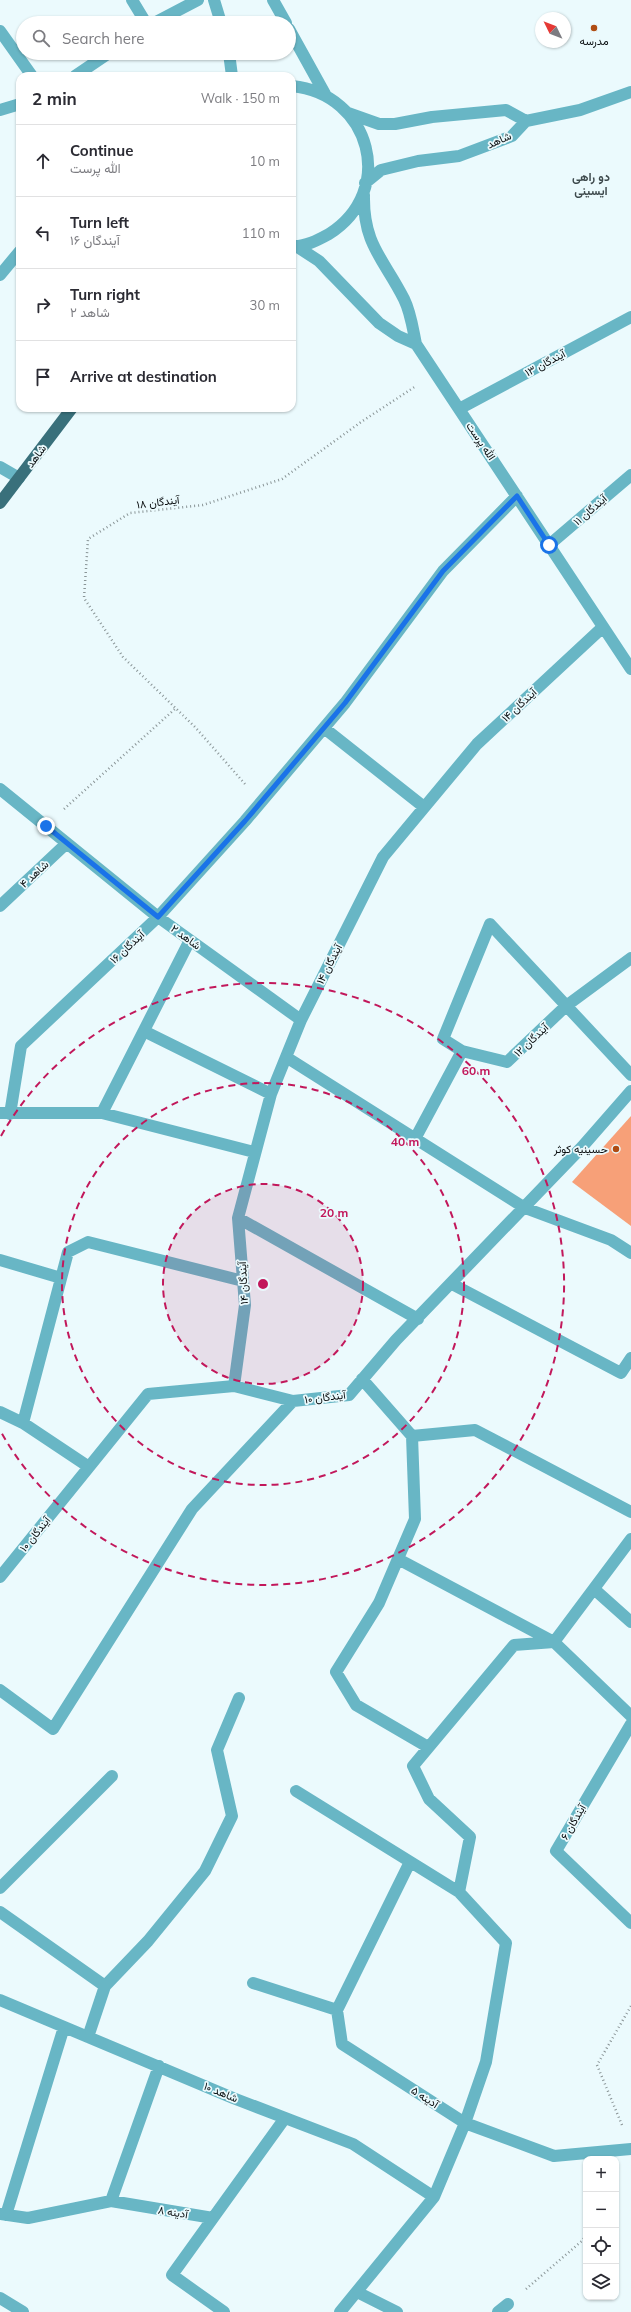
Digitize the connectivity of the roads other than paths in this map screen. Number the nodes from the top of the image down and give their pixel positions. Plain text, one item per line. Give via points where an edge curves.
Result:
1 (132, 0) edge
2 (198, 0) edge
3 (214, 0) edge
4 (273, 0) edge
5 (142, 16) edge
6 (167, 16) edge
7 (219, 16) edge
8 (282, 16) edge
9 (0, 31) edge
10 (296, 42) edge
11 (16, 54) edge
12 (21, 60) edge
13 (98, 60) edge
14 (230, 60) edge
15 (29, 72) edge
16 (81, 72) edge
17 (231, 72) edge
18 (296, 86) edge
19 (631, 92) edge
20 (325, 94) junction
21 (16, 105) edge
22 (0, 110) edge
23 (348, 113) junction
24 (526, 121) junction
25 (365, 186) junction
26 (296, 246) edge
27 (296, 247) edge
28 (16, 256) edge
29 (0, 275) edge
30 (631, 317) edge
31 (416, 344) junction
32 (459, 409) junction
33 (69, 412) edge
34 (0, 467) edge
35 (631, 475) edge
36 (19, 478) junction
37 (517, 496) junction
38 (0, 504) edge
39 (549, 545) junction
40 (603, 627) junction
41 (631, 669) edge
42 (324, 728) junction
43 (0, 789) edge
44 (424, 807) junction
45 (67, 843) junction
46 (0, 906) edge
47 (158, 917) junction
48 (190, 940) junction
49 (631, 958) edge
50 (566, 1006) junction
51 (301, 1020) junction
52 (144, 1031) junction
53 (462, 1051) junction
54 (286, 1057) junction
55 (631, 1075) edge
56 (631, 1091) edge
57 (271, 1094) junction
58 (102, 1113) junction
59 (5, 1114) edge
60 (416, 1137) junction
61 (254, 1152) junction
62 (525, 1208) junction
63 (238, 1218) junction
64 (631, 1253) edge
65 (0, 1260) edge
66 (61, 1278) junction
67 (243, 1281) junction
68 (452, 1284) junction
69 (418, 1319) junction
70 (631, 1358) edge
71 (362, 1380) junction
72 (234, 1386) junction
73 (293, 1401) junction
74 (0, 1412) edge
75 (23, 1423) junction
76 (412, 1436) junction
77 (90, 1466) junction
78 (631, 1512) edge
79 (631, 1539) edge
80 (398, 1559) junction
81 (0, 1577) edge
82 (594, 1589) junction
83 (631, 1622) edge
84 (554, 1642) junction
85 (0, 1690) edge
86 (239, 1698) dead end
87 (631, 1716) edge
88 (631, 1724) edge
89 (428, 1747) junction
90 (112, 1776) dead end
91 (296, 1791) dead end
92 (410, 1862) junction
93 (0, 1888) edge
94 (459, 1892) junction
95 (0, 1912) edge
96 (631, 1923) edge
97 (253, 1983) dead end
98 (106, 1986) junction
99 (0, 2000) edge
100 (337, 2010) junction
101 (64, 2027) junction
102 (88, 2037) junction
103 (159, 2066) junction
104 (285, 2118) junction
105 (465, 2123) junction
106 (631, 2149) edge
107 (434, 2198) junction
108 (111, 2202) junction
109 (3, 2214) edge
110 (213, 2218) junction
111 (357, 2292) junction
112 (0, 2298) edge
113 (508, 2304) road end
114 (23, 2312) edge
115 (224, 2312) edge
116 (340, 2312) edge
117 (397, 2312) edge
118 (498, 2312) edge

1 - 5 street
2 - 6 street
3 - 7 street
4 - 8 street
9 - 11 street
10 - 20 street
12 - 15 street
13 - 16 street
14 - 17 street
18 - 20 street
19 - 24 street via 580,110
20 - 23 street
21 - 22 street
23 - 24 street via 379,124 395,124 432,117 506,110
23 - 25 street via 365,144 368,167
24 - 25 street, شاهد via 512,136 493,144 458,156 418,161 381,170
25 - 26 street via 354,211 338,228 318,240
25 - 31 street via 363,215 367,232 374,250 405,300
27 - 31 street via 320,261 379,322 398,336
28 - 29 street
30 - 32 street, آیندگان ۱۳
31 - 32 street, الله پرست
32 - 37 street, الله پرست
33 - 36 main road, شاهد
34 - 36 street
35 - 39 street, آیندگان ۱۱
36 - 38 main road, شاهد
37 - 39 street, الله پرست
37 - 42 street, آیندگان ۱۶ via 443,571
39 - 40 street, الله پرست
40 - 41 street, الله پرست
40 - 44 street, آیندگان ۱۴ via 477,744
42 - 44 street
42 - 47 street, آیندگان ۱۶ via 261,803
43 - 45 street, شاهد ۲
44 - 51 street, آیندگان ۱۴ via 383,857
45 - 46 street, شاهد ۴
45 - 47 street, شاهد ۲
47 - 48 street, شاهد ۲
47 - 59 street, آیندگان ۱۶ via 21,1046
48 - 51 street, شاهد ۲
48 - 52 street
49 - 50 street, آیندگان ۱۲
50 - 53 street, آیندگان ۱۲ via 507,1062
50 - 53 street via 490,924 443,1039
50 - 55 street
51 - 54 street, آیندگان ۱۴
52 - 57 street
52 - 58 street
53 - 60 street
54 - 57 street, آیندگان ۱۴
54 - 60 street
56 - 62 street, آیندگان ۱۰
57 - 61 street, آیندگان ۱۴
58 - 59 street
58 - 61 street
60 - 62 street
61 - 63 street, آیندگان ۱۴
62 - 64 street via 611,1240
62 - 68 street, آیندگان ۱۰
63 - 67 street, آیندگان ۱۴
63 - 69 street
65 - 66 street
66 - 67 street via 68,1252 88,1242
66 - 75 street
67 - 72 street, آیندگان ۱۴ via 245,1305
68 - 69 street, آیندگان ۱۰
68 - 70 street via 621,1373
69 - 71 street, آیندگان ۱۰
71 - 73 street, آیندگان ۱۰ via 349,1395
71 - 76 street
72 - 73 street, آیندگان ۱۰
72 - 77 street, آیندگان ۱۰ via 148,1394
73 - 85 street via 192,1509 53,1729
74 - 75 street
75 - 77 street
76 - 78 street via 475,1430
76 - 80 street via 414,1519
77 - 81 street, آیندگان ۱۰
79 - 82 street
80 - 84 street
80 - 89 street via 379,1603 336,1672 356,1705
82 - 83 street
82 - 84 street
84 - 87 street
84 - 89 street via 514,1645
86 - 98 street via 217,1750 232,1816 205,1871 148,1941
88 - 96 street, آیندگان ۶ via 556,1851
89 - 94 street via 413,1766 429,1799 470,1837
90 - 93 street
91 - 92 street
92 - 94 street
92 - 100 street
94 - 105 street via 506,1943 486,2062
95 - 98 street
97 - 100 street
98 - 102 street
99 - 101 street, شاهد ۱۰
100 - 105 street, آدینه ۵ via 342,2044
101 - 102 street, شاهد ۱۰
101 - 109 street
102 - 103 street, شاهد ۱۰
103 - 104 street, شاهد ۱۰
103 - 108 street
104 - 107 street, شاهد ۱۰ via 353,2144
104 - 110 street
105 - 106 street, آدینه ۵ via 554,2156
105 - 107 street
107 - 111 street
108 - 109 street, آدینه ۸ via 28,2218
108 - 110 street, آدینه ۸
110 - 115 street via 172,2276
111 - 116 street
111 - 117 street
112 - 114 street
113 - 118 street

